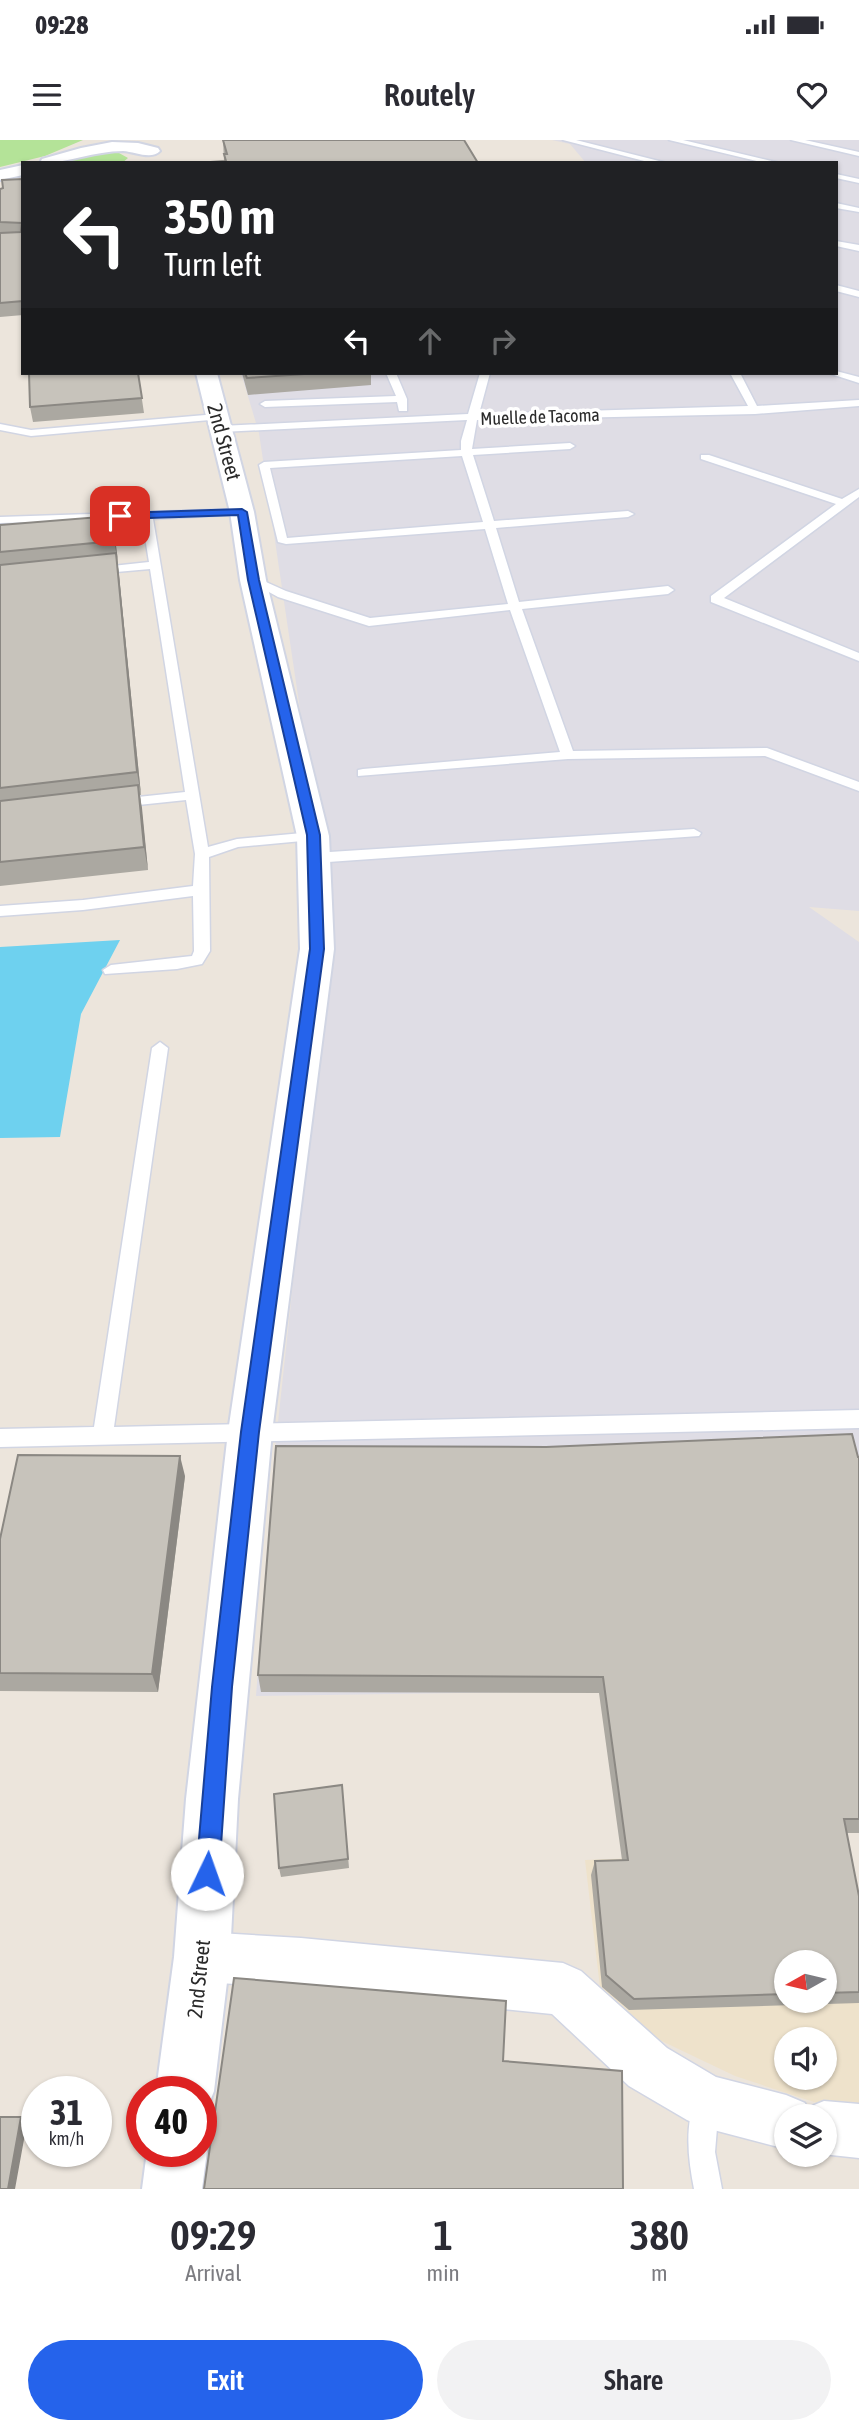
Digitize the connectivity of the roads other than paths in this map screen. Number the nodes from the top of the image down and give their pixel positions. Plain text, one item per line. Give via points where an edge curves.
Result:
1 (106, 140) edge
2 (567, 140) edge
3 (673, 140) edge
4 (795, 140) edge
5 (76, 153) junction
6 (859, 154) edge
7 (151, 155) edge
8 (54, 161) edge
9 (655, 161) edge
10 (767, 161) edge
11 (21, 170) edge
12 (0, 175) edge
13 (838, 176) edge
14 (21, 178) edge
15 (859, 181) edge
16 (0, 182) edge
17 (838, 205) edge
18 (859, 210) edge
19 (838, 243) edge
20 (859, 248) edge
21 (838, 289) edge
22 (859, 294) edge
23 (838, 374) edge
24 (207, 375) edge
25 (392, 375) edge
26 (485, 375) edge
27 (737, 375) edge
28 (859, 380) edge
29 (402, 399) junction
30 (859, 403) edge
31 (265, 404) edge
32 (755, 411) junction
33 (474, 419) junction
34 (404, 420) junction
35 (219, 423) junction
36 (0, 426) edge
37 (570, 446) dead end
38 (467, 454) junction
39 (705, 457) dead end
40 (859, 492) edge
41 (843, 503) junction
42 (242, 512) junction
43 (628, 514) dead end
44 (147, 517) junction
45 (0, 520) edge
46 (489, 525) junction
47 (154, 565) junction
48 (77, 572) edge
49 (253, 580) junction
50 (667, 590) dead end
51 (515, 607) junction
52 (859, 657) edge
53 (568, 755) junction
54 (363, 773) dead end
55 (859, 787) edge
56 (192, 794) junction
57 (110, 804) edge
58 (694, 833) dead end
59 (314, 847) junction
60 (202, 854) junction
61 (200, 890) junction
62 (0, 911) edge
63 (111, 970) dead end
64 (160, 1048) dead end
65 (859, 1419) edge
66 (250, 1432) junction
67 (103, 1436) junction
68 (0, 1438) edge
69 (202, 1957) junction
70 (187, 2076) edge
71 (706, 2101) junction
72 (774, 2119) edge
73 (837, 2129) edge
74 (859, 2131) edge
75 (175, 2167) edge
76 (172, 2189) edge
77 (708, 2189) edge

1 - 5 street
2 - 9 lane
3 - 10 lane
4 - 6 lane
5 - 7 street via 121,146
5 - 8 street
11 - 12 street
13 - 15 lane
14 - 16 street
17 - 18 lane
19 - 20 lane
21 - 22 lane
23 - 28 lane
24 - 35 street, 2nd Street
25 - 29 lane
26 - 33 lane
27 - 32 lane
29 - 31 lane
29 - 34 lane
30 - 32 lane, Muelle de Tacoma
32 - 33 lane, Muelle de Tacoma
33 - 34 lane, Muelle de Tacoma
33 - 38 lane via 466,441
34 - 35 lane, Muelle de Tacoma
35 - 36 lane, Muelle de Tacoma via 31,433
35 - 42 street, 2nd Street
37 - 38 lane
38 - 46 lane
38 - 46 lane via 264,465 282,540
39 - 41 lane
40 - 41 lane
41 - 52 lane via 715,599
42 - 44 lane
42 - 49 street, 2nd Street
43 - 46 lane
44 - 45 lane
44 - 47 lane
46 - 51 lane
47 - 48 lane
47 - 56 lane
49 - 51 lane via 369,622
49 - 59 street, 2nd Street
50 - 51 lane
51 - 53 lane
53 - 54 lane
53 - 55 lane via 767,752
56 - 57 lane
56 - 60 lane
58 - 59 lane
59 - 60 lane via 237,843
59 - 66 street, 2nd Street via 317,949
60 - 61 lane
61 - 62 lane
61 - 63 lane via 202,951 197,960
64 - 67 lane
65 - 66 lane
66 - 67 lane
66 - 69 street, 2nd Street via 222,1687
67 - 68 lane
69 - 70 street, 2nd Street
69 - 71 street via 563,1989 648,2067
71 - 72 street
71 - 77 lane via 701,2152
73 - 74 street
75 - 76 street

